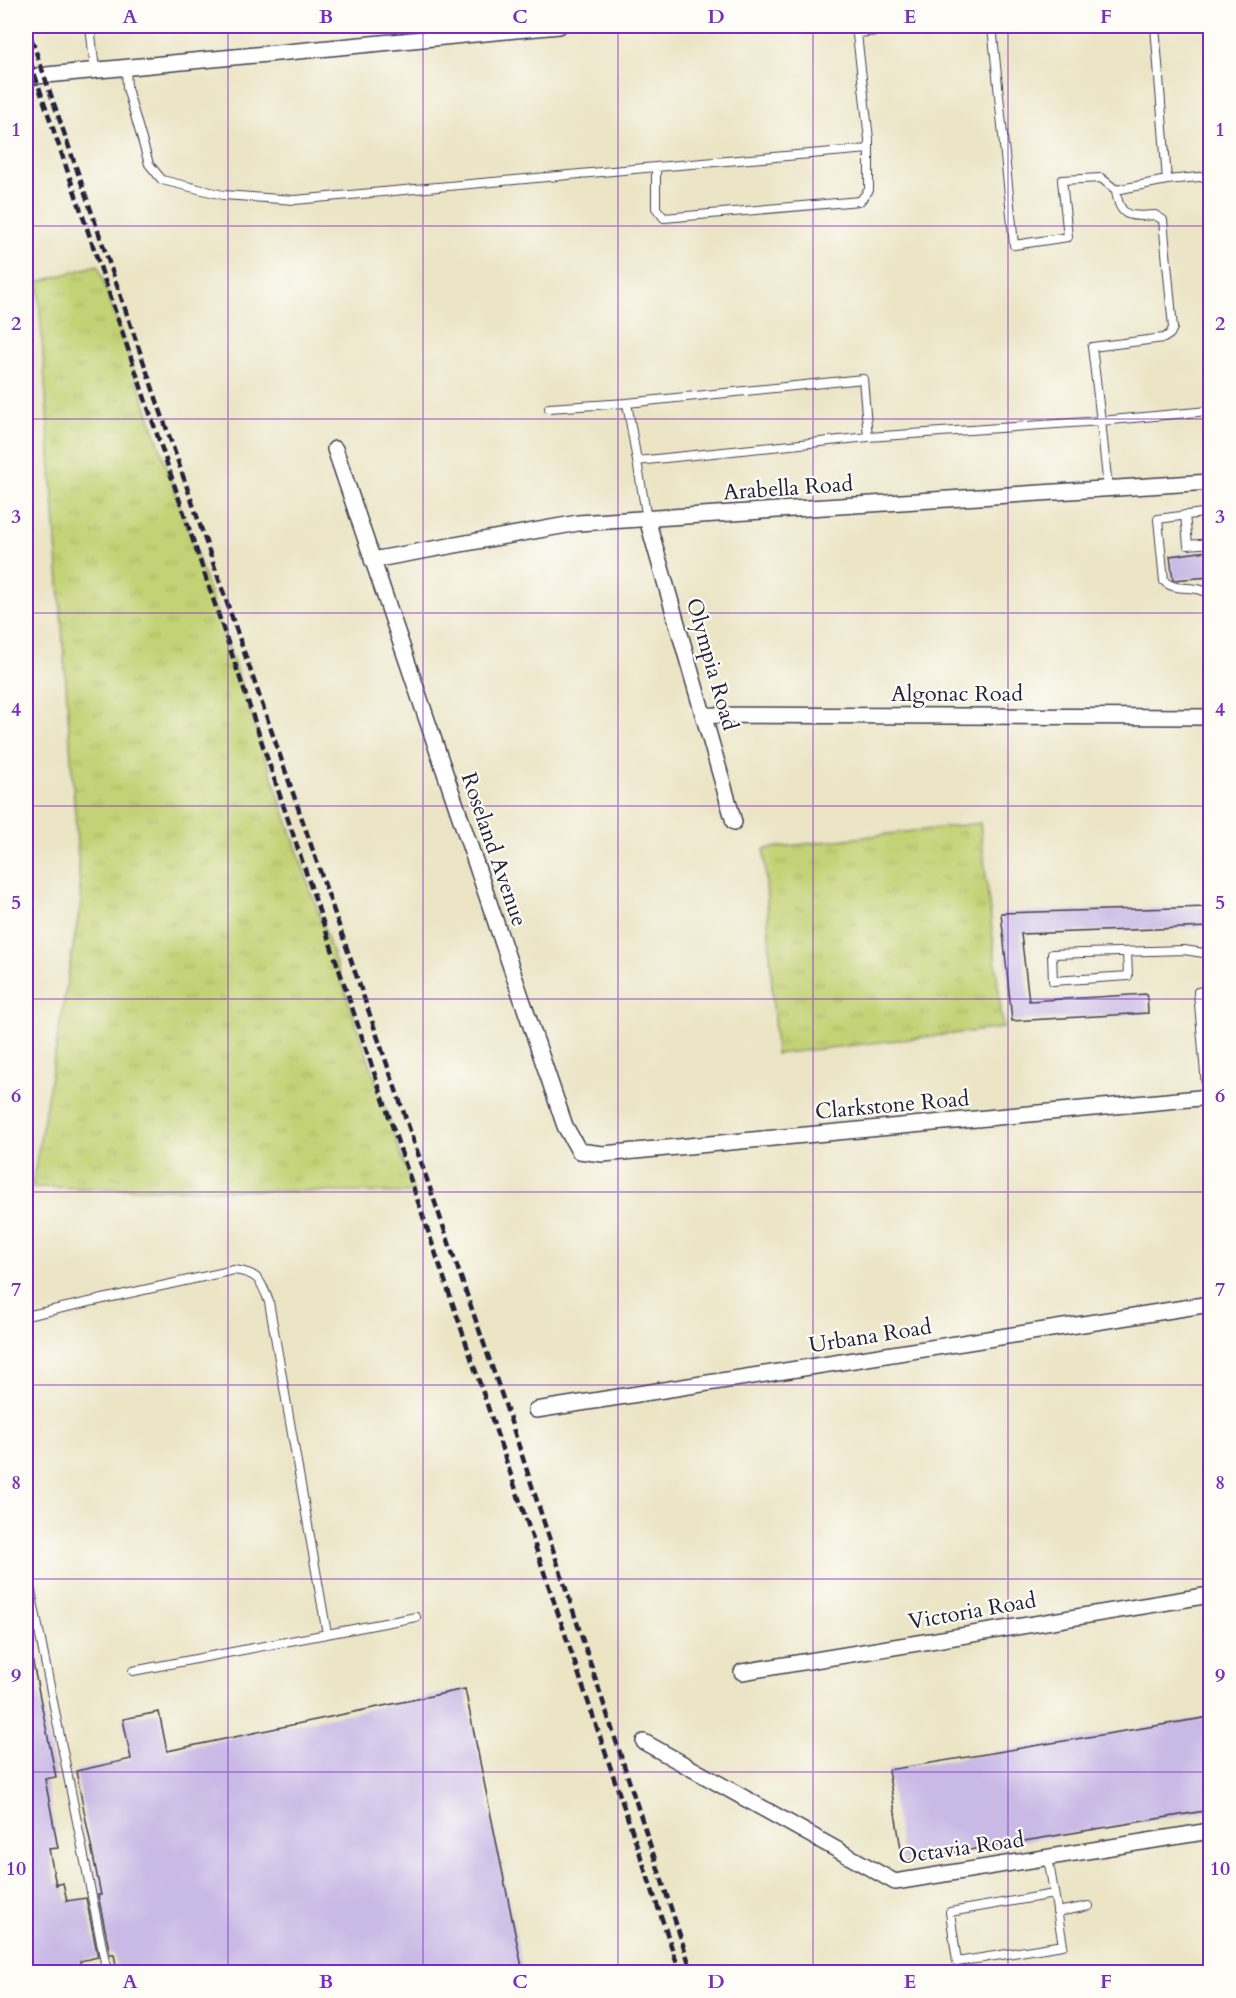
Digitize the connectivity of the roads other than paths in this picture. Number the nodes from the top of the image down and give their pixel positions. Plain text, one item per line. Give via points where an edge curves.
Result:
1 (90, 26) edge
2 (559, 26) edge
3 (928, 26) edge
4 (992, 26) edge
5 (1155, 26) edge
6 (856, 29) edge
7 (126, 67) junction
8 (95, 70) junction
9 (26, 77) edge
10 (869, 149) junction
11 (656, 167) junction
12 (1210, 177) edge
13 (1167, 180) junction
14 (1116, 190) junction
15 (627, 402) junction
16 (549, 408) dead end
17 (1208, 411) dead end
18 (1101, 421) junction
19 (868, 437) junction
20 (335, 449) dead end
21 (637, 461) junction
22 (1210, 482) edge
23 (1108, 488) junction
24 (1210, 512) edge
25 (1185, 515) junction
26 (647, 519) junction
27 (1210, 543) edge
28 (372, 560) junction
29 (1210, 595) edge
30 (704, 715) junction
31 (1210, 717) edge
32 (734, 822) dead end
33 (1127, 952) junction
34 (1210, 954) edge
35 (1210, 990) edge
36 (1207, 1052) edge
37 (1209, 1097) edge
38 (579, 1151) joint
39 (1210, 1305) edge
40 (26, 1316) edge
41 (536, 1410) dead end
42 (26, 1566) edge
43 (1210, 1595) edge
44 (416, 1617) dead end
45 (327, 1634) junction
46 (133, 1671) dead end
47 (742, 1672) dead end
48 (644, 1742) dead end
49 (1210, 1831) edge
50 (1048, 1857) junction
51 (1054, 1894) junction
52 (1089, 1906) dead end
53 (1057, 1912) junction
54 (107, 1972) edge

1 - 8 lane
2 - 7 street
3 - 6 lane
4 - 14 lane via 1014,245 1068,237 1062,180 1101,178
5 - 13 lane
6 - 10 lane
7 - 8 street
7 - 11 lane via 127,88 149,164 162,180 224,195 295,200
8 - 9 street
10 - 11 lane
10 - 11 lane via 869,190 860,201 664,218 656,208
12 - 13 lane
13 - 14 lane
14 - 18 lane via 1124,213 1133,217 1155,214 1163,220 1173,328 1164,338 1092,347
15 - 16 lane
15 - 19 lane via 863,379
15 - 21 lane
17 - 18 lane
18 - 19 lane
18 - 23 lane
19 - 21 lane
20 - 28 street, Roseland Avenue
21 - 26 lane
22 - 23 street, Arabella Road
23 - 26 street, Arabella Road
24 - 25 lane
25 - 27 lane via 1188,545
25 - 29 lane via 1158,519 1164,581 1171,587 1204,590
26 - 28 street, Arabella Road via 578,523
26 - 30 street, Olympia Road
28 - 38 street, Roseland Avenue via 565,1126
30 - 31 street, Algonac Road
30 - 32 street, Olympia Road
33 - 33 lane via 1052,954 1053,981 1128,975
33 - 34 lane via 1184,950
35 - 36 lane via 1197,992
36 - 37 lane
37 - 38 street, Clarkstone Road via 603,1154
39 - 41 street, Urbana Road
40 - 45 lane via 234,1270 248,1272 262,1281 269,1302
42 - 54 lane
43 - 47 street, Victoria Road
44 - 45 lane
45 - 46 lane
48 - 50 street, Octavia Road via 895,1882
49 - 50 street, Octavia Road
50 - 51 lane
51 - 53 lane
51 - 53 lane via 950,1912 957,1962 1063,1945
52 - 53 lane

